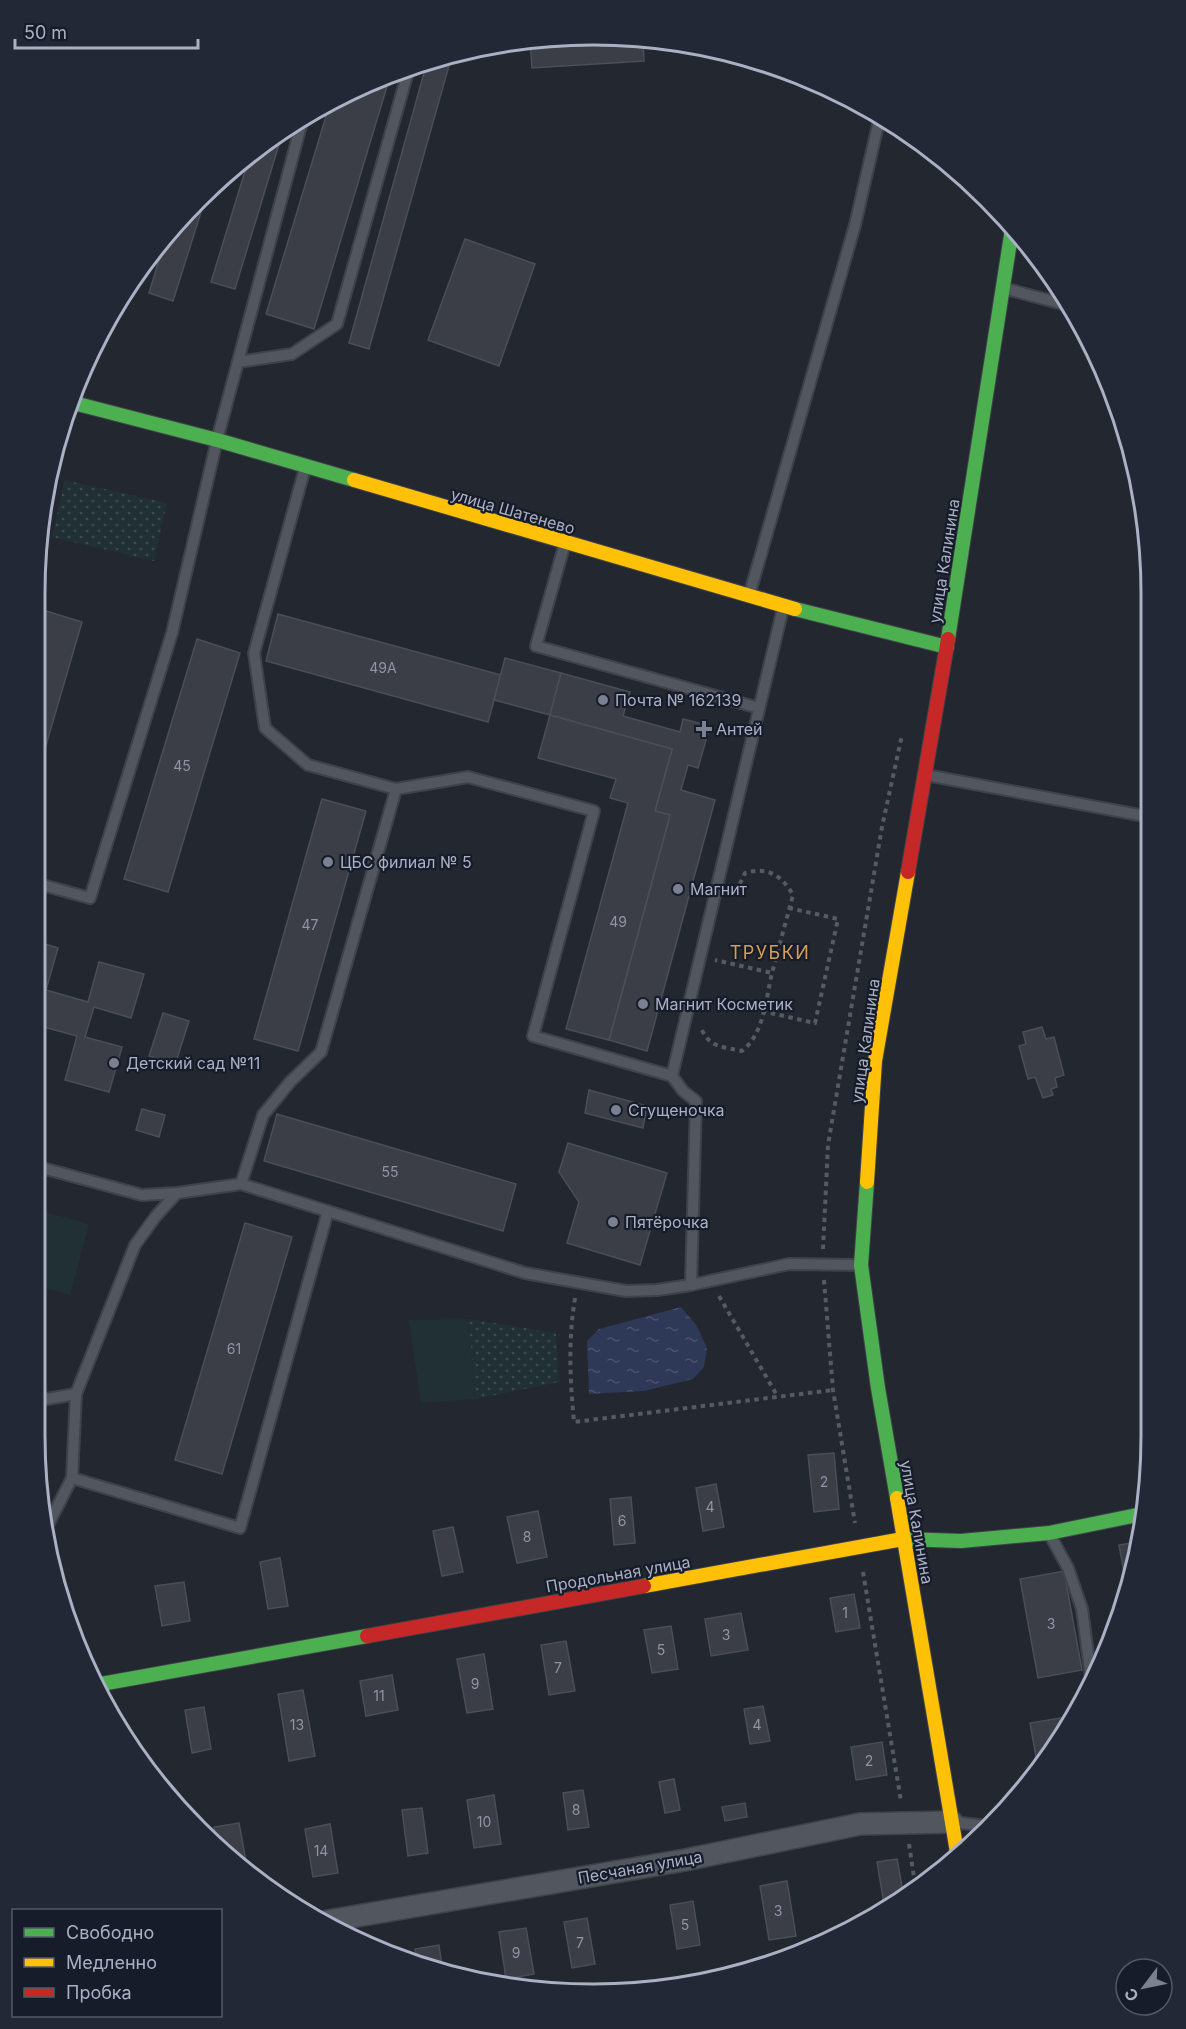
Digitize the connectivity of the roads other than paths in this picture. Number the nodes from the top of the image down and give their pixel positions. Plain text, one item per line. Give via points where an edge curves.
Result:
1 (406, 78) edge
2 (878, 125) edge
3 (300, 130) edge
4 (1011, 239) edge
5 (1003, 288) junction
6 (1058, 303) edge
7 (238, 362) junction
8 (79, 404) edge
9 (217, 440) junction
10 (305, 466) junction
11 (565, 543) junction
12 (749, 596) junction
13 (784, 606) junction
14 (947, 647) junction
15 (759, 708) junction
16 (925, 775) junction
17 (396, 789) junction
18 (1141, 816) edge
19 (45, 886) edge
20 (672, 1076) junction
21 (45, 1169) edge
22 (241, 1184) junction
23 (177, 1193) junction
24 (328, 1211) junction
25 (861, 1265) junction
26 (691, 1285) junction
27 (76, 1394) junction
28 (45, 1399) edge
29 (72, 1478) junction
30 (1135, 1515) edge
31 (52, 1518) edge
32 (1049, 1533) junction
33 (902, 1539) junction
34 (1090, 1666) edge
35 (105, 1683) edge
36 (952, 1822) junction
37 (978, 1825) edge
38 (956, 1846) edge
39 (336, 1920) edge

1 - 7 lane via 337,324 292,354
2 - 12 lane via 855,225
3 - 7 lane
4 - 5 street, улица Калинина
5 - 6 lane
5 - 14 street, улица Калинина
7 - 9 lane
8 - 9 street, улица Шатенево
9 - 10 street, улица Шатенево
9 - 19 lane via 172,633 90,897
10 - 11 street, улица Шатенево
10 - 17 lane via 254,653 265,728 308,765
11 - 12 street, улица Шатенево
11 - 15 lane via 536,646
12 - 13 street, улица Шатенево
13 - 14 street, улица Шатенево
13 - 15 lane
14 - 16 street, улица Калинина
15 - 20 lane
16 - 18 lane
16 - 25 street, улица Калинина via 875,1061
17 - 20 lane via 468,777 594,811 532,1036
17 - 22 lane via 321,1052 263,1115
20 - 26 lane via 696,1101
21 - 23 lane via 142,1195
22 - 23 lane
22 - 24 lane
23 - 27 lane via 135,1245
24 - 26 lane via 525,1273 626,1291
24 - 29 lane via 240,1528
25 - 26 lane via 789,1264
25 - 33 street, улица Калинина
27 - 28 lane
27 - 29 lane
29 - 31 lane
30 - 32 street, Продольная улица
32 - 33 street, Продольная улица via 961,1541
32 - 34 lane via 1068,1568 1082,1609
33 - 35 street, Продольная улица
33 - 36 street, улица Калинина
36 - 37 lane
36 - 38 street, улица Калинина
36 - 39 street, Песчаная улица via 860,1824 685,1860

